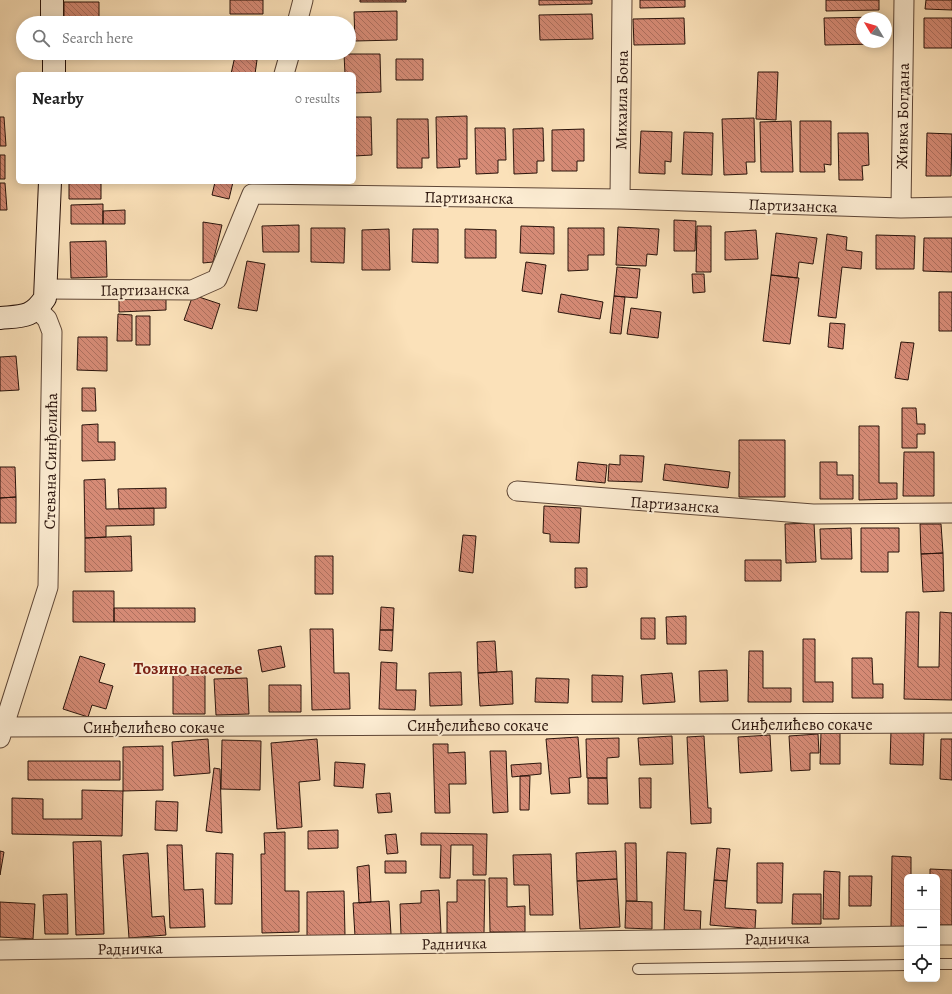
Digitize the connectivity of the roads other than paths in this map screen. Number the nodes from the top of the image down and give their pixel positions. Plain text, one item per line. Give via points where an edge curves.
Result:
1 (52, 0) edge
2 (303, 0) edge
3 (622, 0) edge
4 (904, 0) edge
5 (52, 16) edge
6 (299, 16) edge
7 (54, 60) edge
8 (288, 60) edge
9 (54, 72) edge
10 (285, 72) edge
11 (50, 184) edge
12 (254, 188) edge
13 (620, 199) junction
14 (952, 207) edge
15 (901, 208) junction
16 (46, 289) junction
17 (37, 309) junction
18 (0, 318) edge
19 (517, 491) dead end
20 (952, 513) edge
21 (952, 723) edge
22 (2, 733) edge
23 (940, 935) edge
24 (952, 935) edge
25 (904, 936) edge
26 (0, 950) edge
27 (940, 964) edge
28 (952, 964) edge
29 (904, 965) edge
30 (638, 969) dead end

1 - 5 street
2 - 6 street
3 - 13 street, Михаила Бона
4 - 15 street, Живка Богдана
7 - 9 street
8 - 10 street
11 - 16 street
12 - 13 street, Партизанска
12 - 16 street, Партизанска via 217,279 192,290
13 - 15 street, Партизанска
14 - 15 street, Партизанска
16 - 17 street via 45,298
17 - 18 street via 22,316
17 - 22 street, Стевана Синђелића via 47,319 52,332 48,588
19 - 20 street, Партизанска via 813,514
21 - 22 street, Синђелићево сокаче
23 - 24 street
25 - 26 street, Радничка
27 - 28 lane
29 - 30 lane

